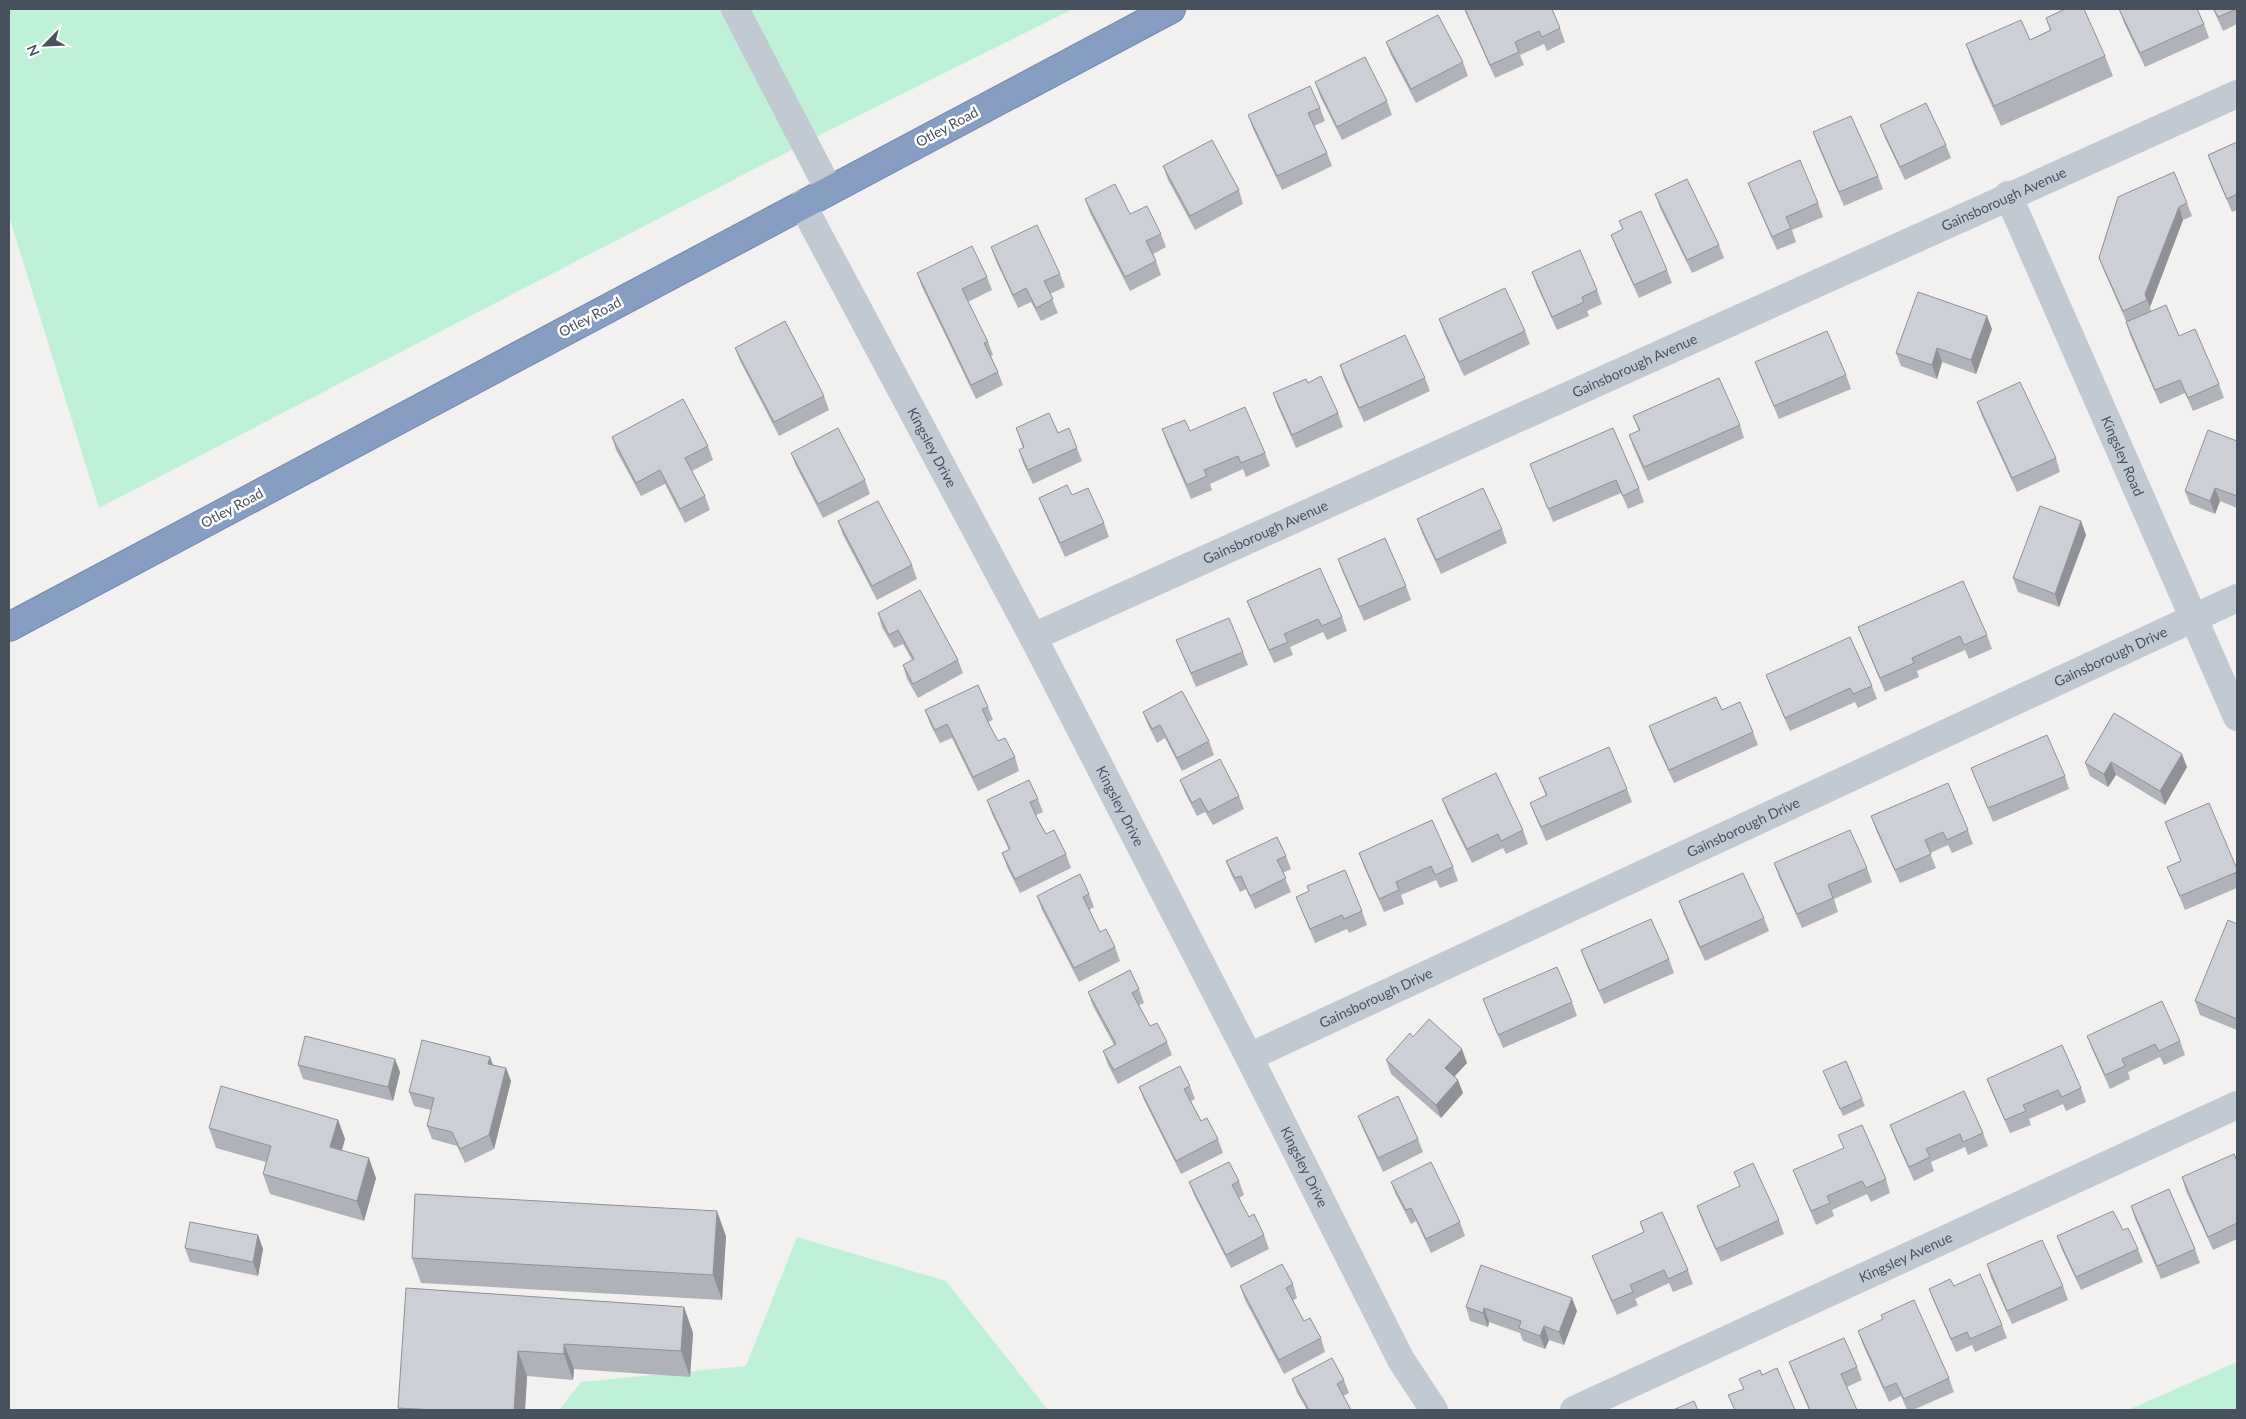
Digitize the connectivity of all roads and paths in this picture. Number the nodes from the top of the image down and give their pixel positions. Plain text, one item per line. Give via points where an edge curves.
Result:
1 (735, 9) edge
2 (1171, 9) edge
3 (2237, 94) edge
4 (829, 190) junction
5 (2008, 196) junction
6 (802, 204) junction
7 (2237, 598) edge
8 (2193, 619) junction
9 (9, 627) edge
10 (1033, 637) junction
11 (2237, 717) edge
12 (1249, 1057) junction
13 (2237, 1105) edge
14 (1434, 1410) edge
15 (1574, 1410) edge

1 - 4 street
2 - 4 highway, Otley Road
3 - 5 street, Gainsborough Avenue
4 - 6 highway, Otley Road
5 - 8 street, Kingsley Road
5 - 10 street, Gainsborough Avenue
6 - 9 highway, Otley Road
6 - 10 street, Kingsley Drive
7 - 8 street, Gainsborough Drive
8 - 11 street, Kingsley Road
8 - 12 street, Gainsborough Drive
10 - 12 street, Kingsley Drive
12 - 14 street, Kingsley Drive via 1401,1360
13 - 15 street, Kingsley Avenue

